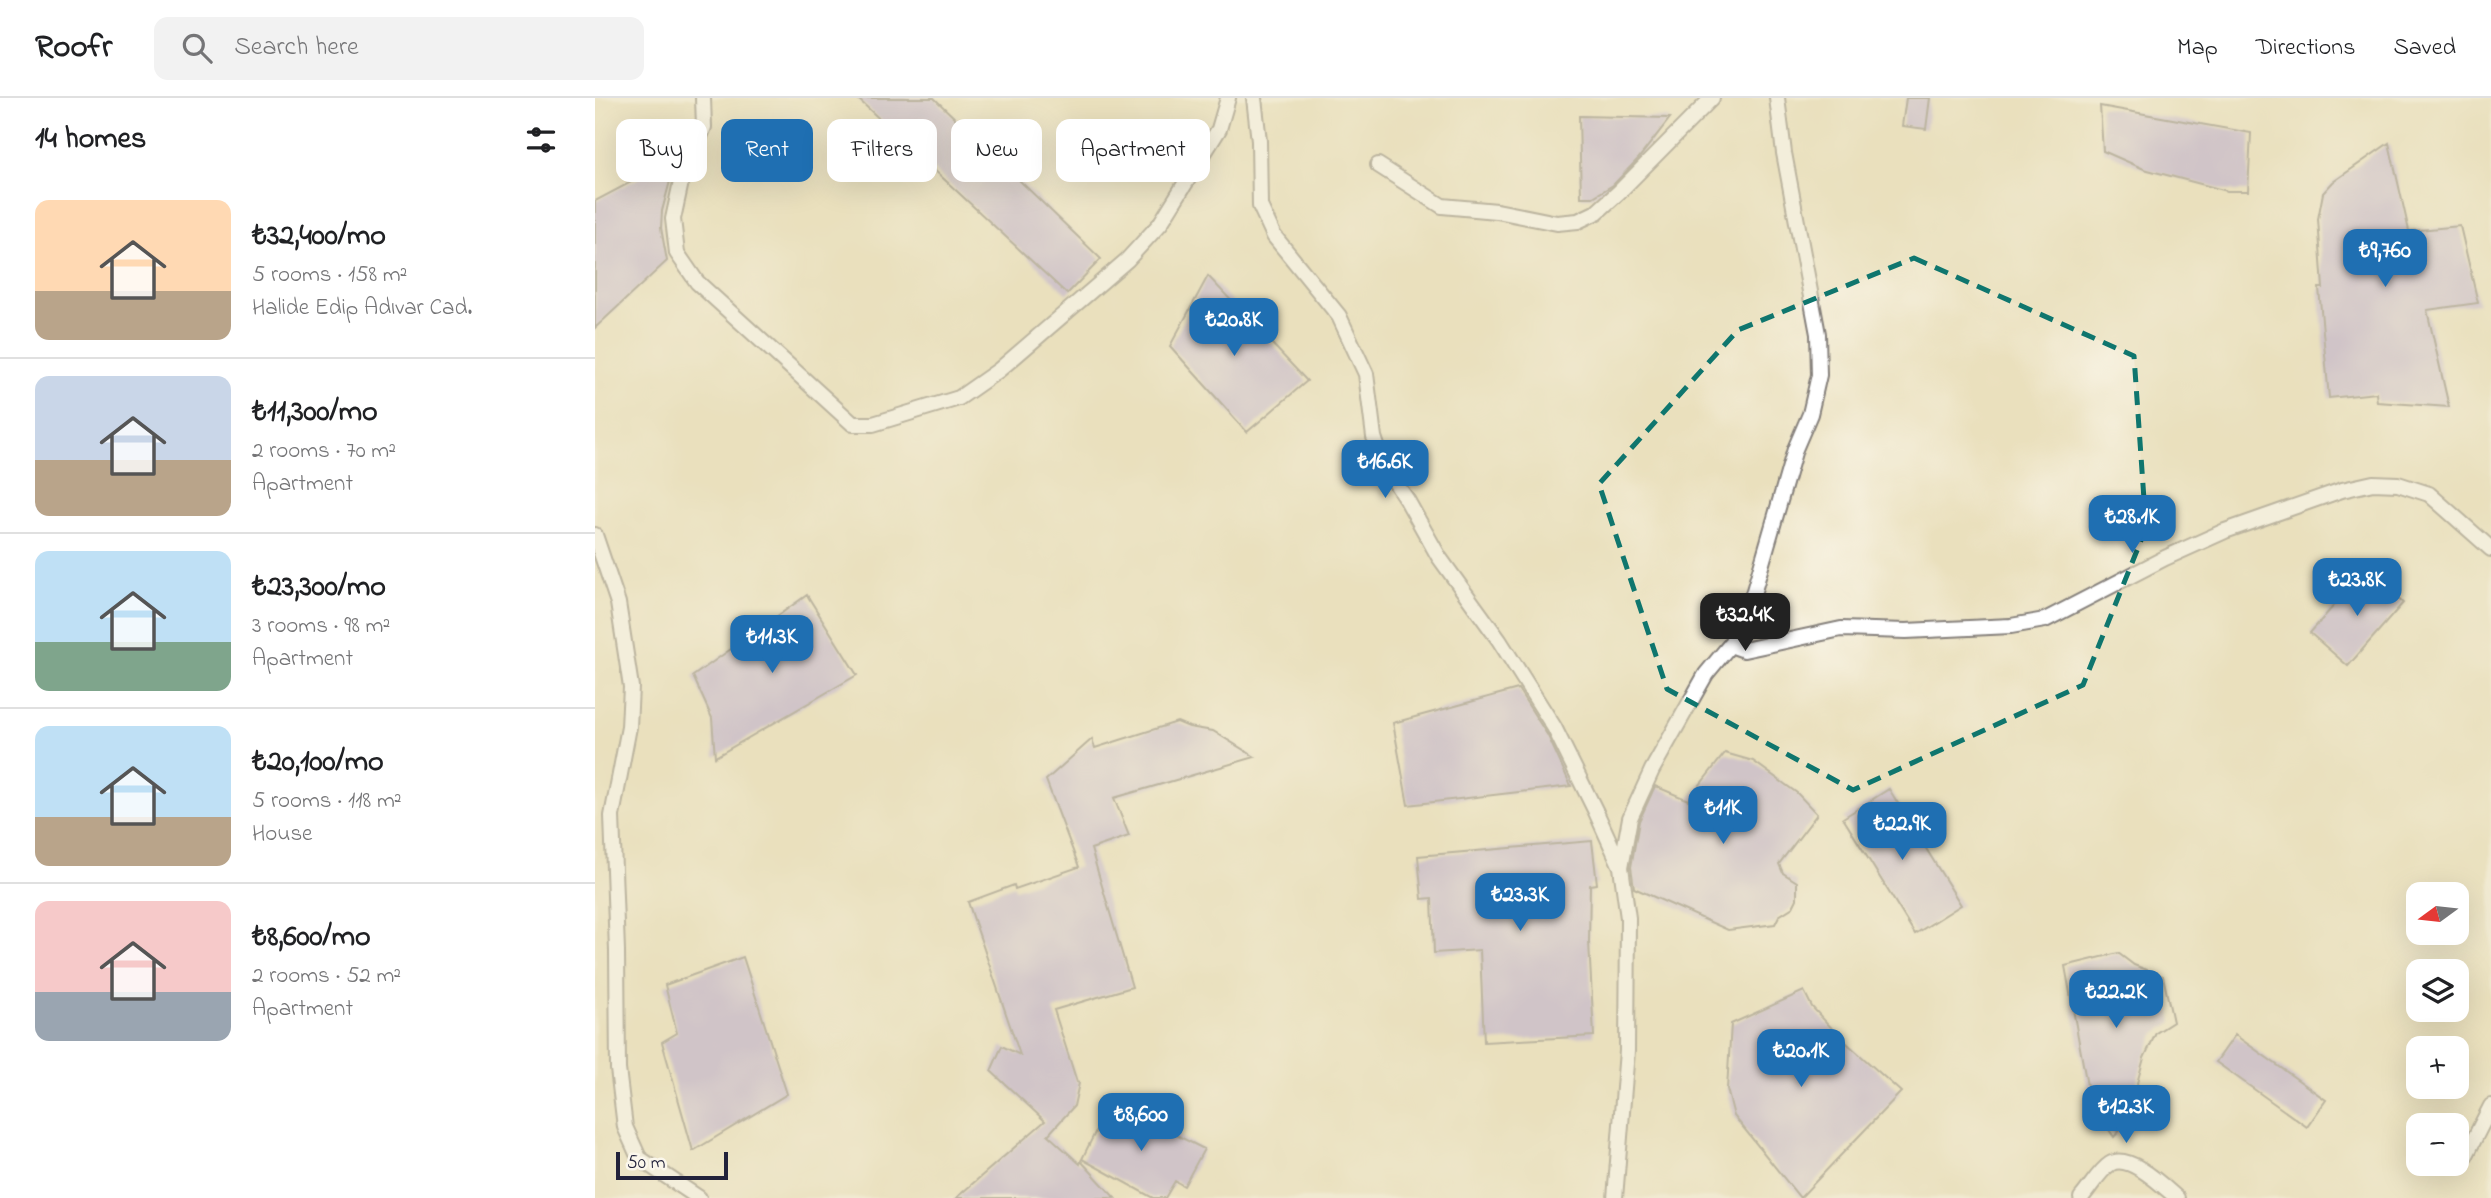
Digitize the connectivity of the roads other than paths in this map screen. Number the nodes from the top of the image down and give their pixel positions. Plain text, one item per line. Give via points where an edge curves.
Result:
1 (703, 98) edge
2 (1228, 98) edge
3 (1254, 98) edge
4 (1712, 98) edge
5 (1777, 98) edge
6 (1378, 165) dead end
7 (595, 535) edge
8 (2491, 549) edge
9 (1730, 645) junction
10 (1621, 867) junction
11 (2491, 1106) edge
12 (2469, 1149) edge
13 (699, 1198) edge
14 (1615, 1198) edge
15 (2081, 1198) edge
16 (2177, 1198) edge

1 - 2 street via 704,127 681,182 673,219 677,253 697,282 853,424 873,424 959,397 999,370 1127,261 1160,224 1219,129
3 - 10 street via 1260,205 1274,236 1339,316 1366,374 1374,437 1383,464 1439,557 1554,727
4 - 6 street via 1619,192 1597,212 1578,221 1557,223 1442,206
5 - 9 street via 1818,334 1819,375 1751,601
7 - 13 street via 618,603 631,687 629,727 612,816 618,1069 625,1127 639,1158
8 - 9 street via 2429,494 2398,484 2372,483 2225,531 2045,620 1906,631 1841,629 1744,650
9 - 10 street via 1706,674 1652,770 1630,818
10 - 14 street via 1628,918 1627,1051
11 - 12 street
15 - 16 street via 2109,1164 2118,1161 2148,1172

